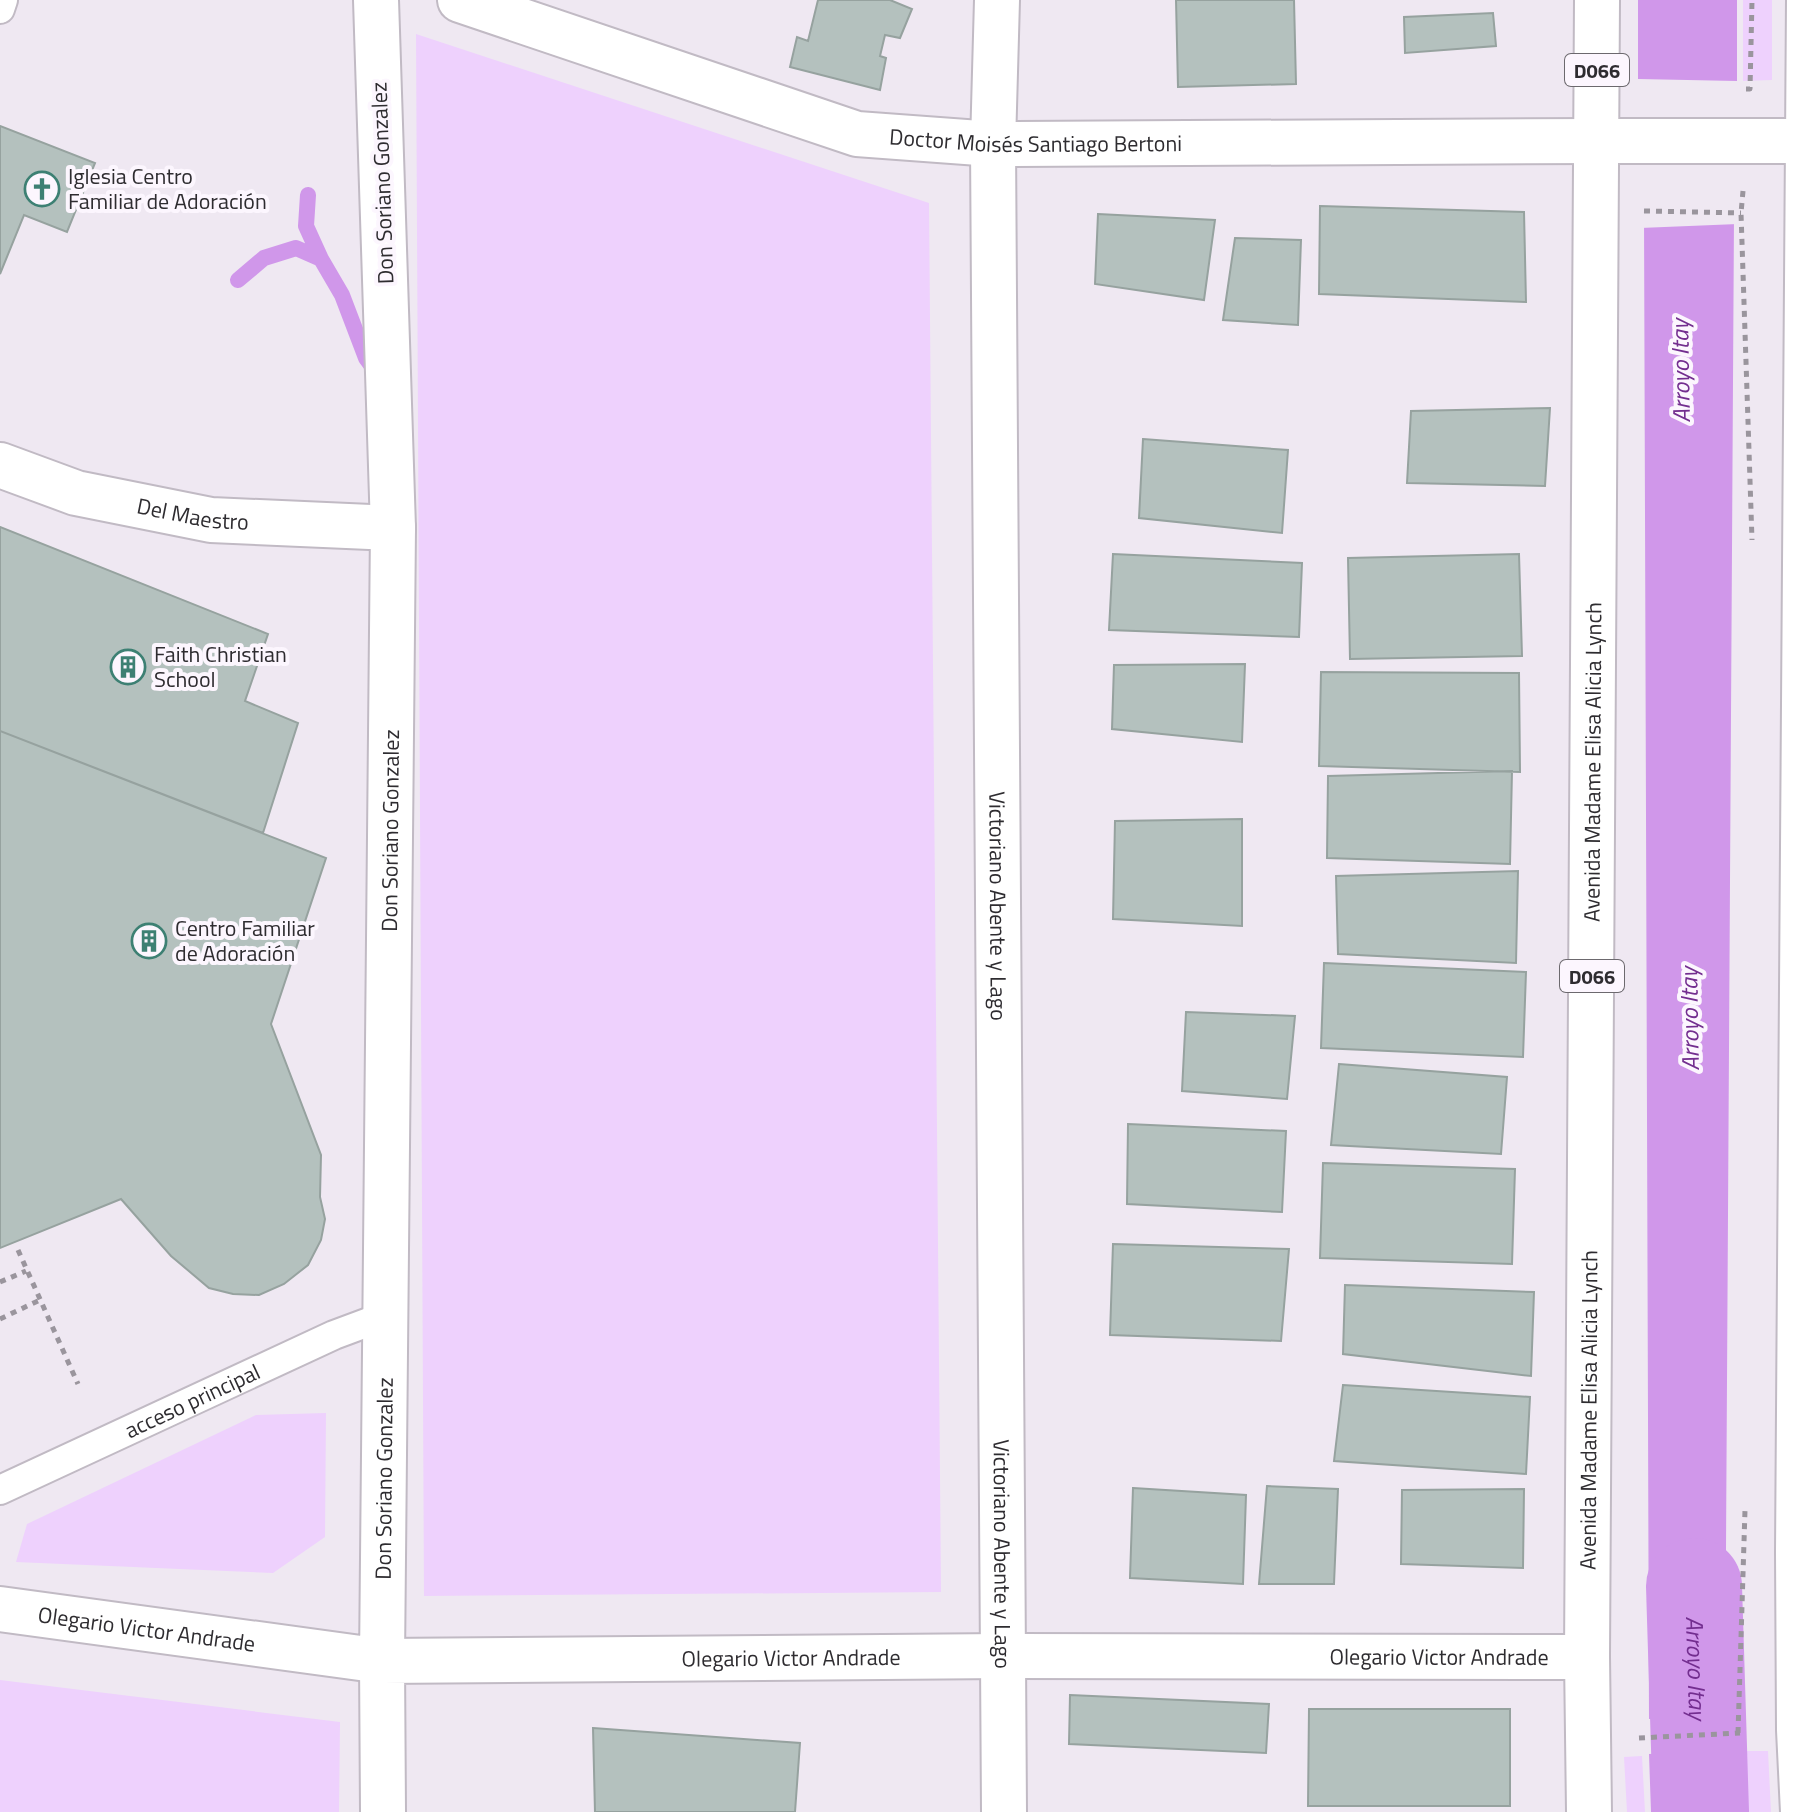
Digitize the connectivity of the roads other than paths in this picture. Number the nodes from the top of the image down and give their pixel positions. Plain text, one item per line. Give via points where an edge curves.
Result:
1 (3, 0) edge
2 (376, 0) edge
3 (460, 0) edge
4 (997, 0) edge
5 (1597, 0) edge
6 (1809, 0) edge
7 (0, 9) edge
8 (1616, 140) junction
9 (1810, 141) edge
10 (993, 144) junction
11 (0, 465) edge
12 (393, 528) junction
13 (385, 1316) junction
14 (0, 1490) edge
15 (1805, 1550) edge
16 (0, 1609) edge
17 (1004, 1656) junction
18 (1587, 1657) junction
19 (382, 1661) junction
20 (383, 1812) edge
21 (1004, 1812) edge
22 (1589, 1812) edge
23 (1803, 1812) edge

1 - 7 lane
2 - 12 main road, Don Soriano Gonzalez
3 - 10 main road, Doctor Moisés Santiago Bertoni via 857,134
4 - 10 main road, Victoriano Abente y Lago
5 - 8 main road, Avenida Madame Elisa Alicia Lynch / D066
6 - 9 main road
8 - 9 main road, Doctor Moisés Santiago Bertoni
8 - 10 main road, Doctor Moisés Santiago Bertoni
8 - 18 main road, Avenida Madame Elisa Alicia Lynch / D066
9 - 15 main road
10 - 17 main road, Victoriano Abente y Lago
11 - 12 main road, Del Maestro via 76,493 211,520
12 - 13 main road, Don Soriano Gonzalez
13 - 14 lane, acceso principal
13 - 19 main road, Don Soriano Gonzalez
15 - 23 main road via 1799,1730
16 - 19 main road, Olegario Victor Andrade
17 - 18 main road, Olegario Victor Andrade
17 - 19 main road, Olegario Victor Andrade
17 - 21 main road, Victoriano Abente y Lago
18 - 22 main road, Avenida Madame Elisa Alicia Lynch / D066
19 - 20 main road, Don Soriano Gonzalez

